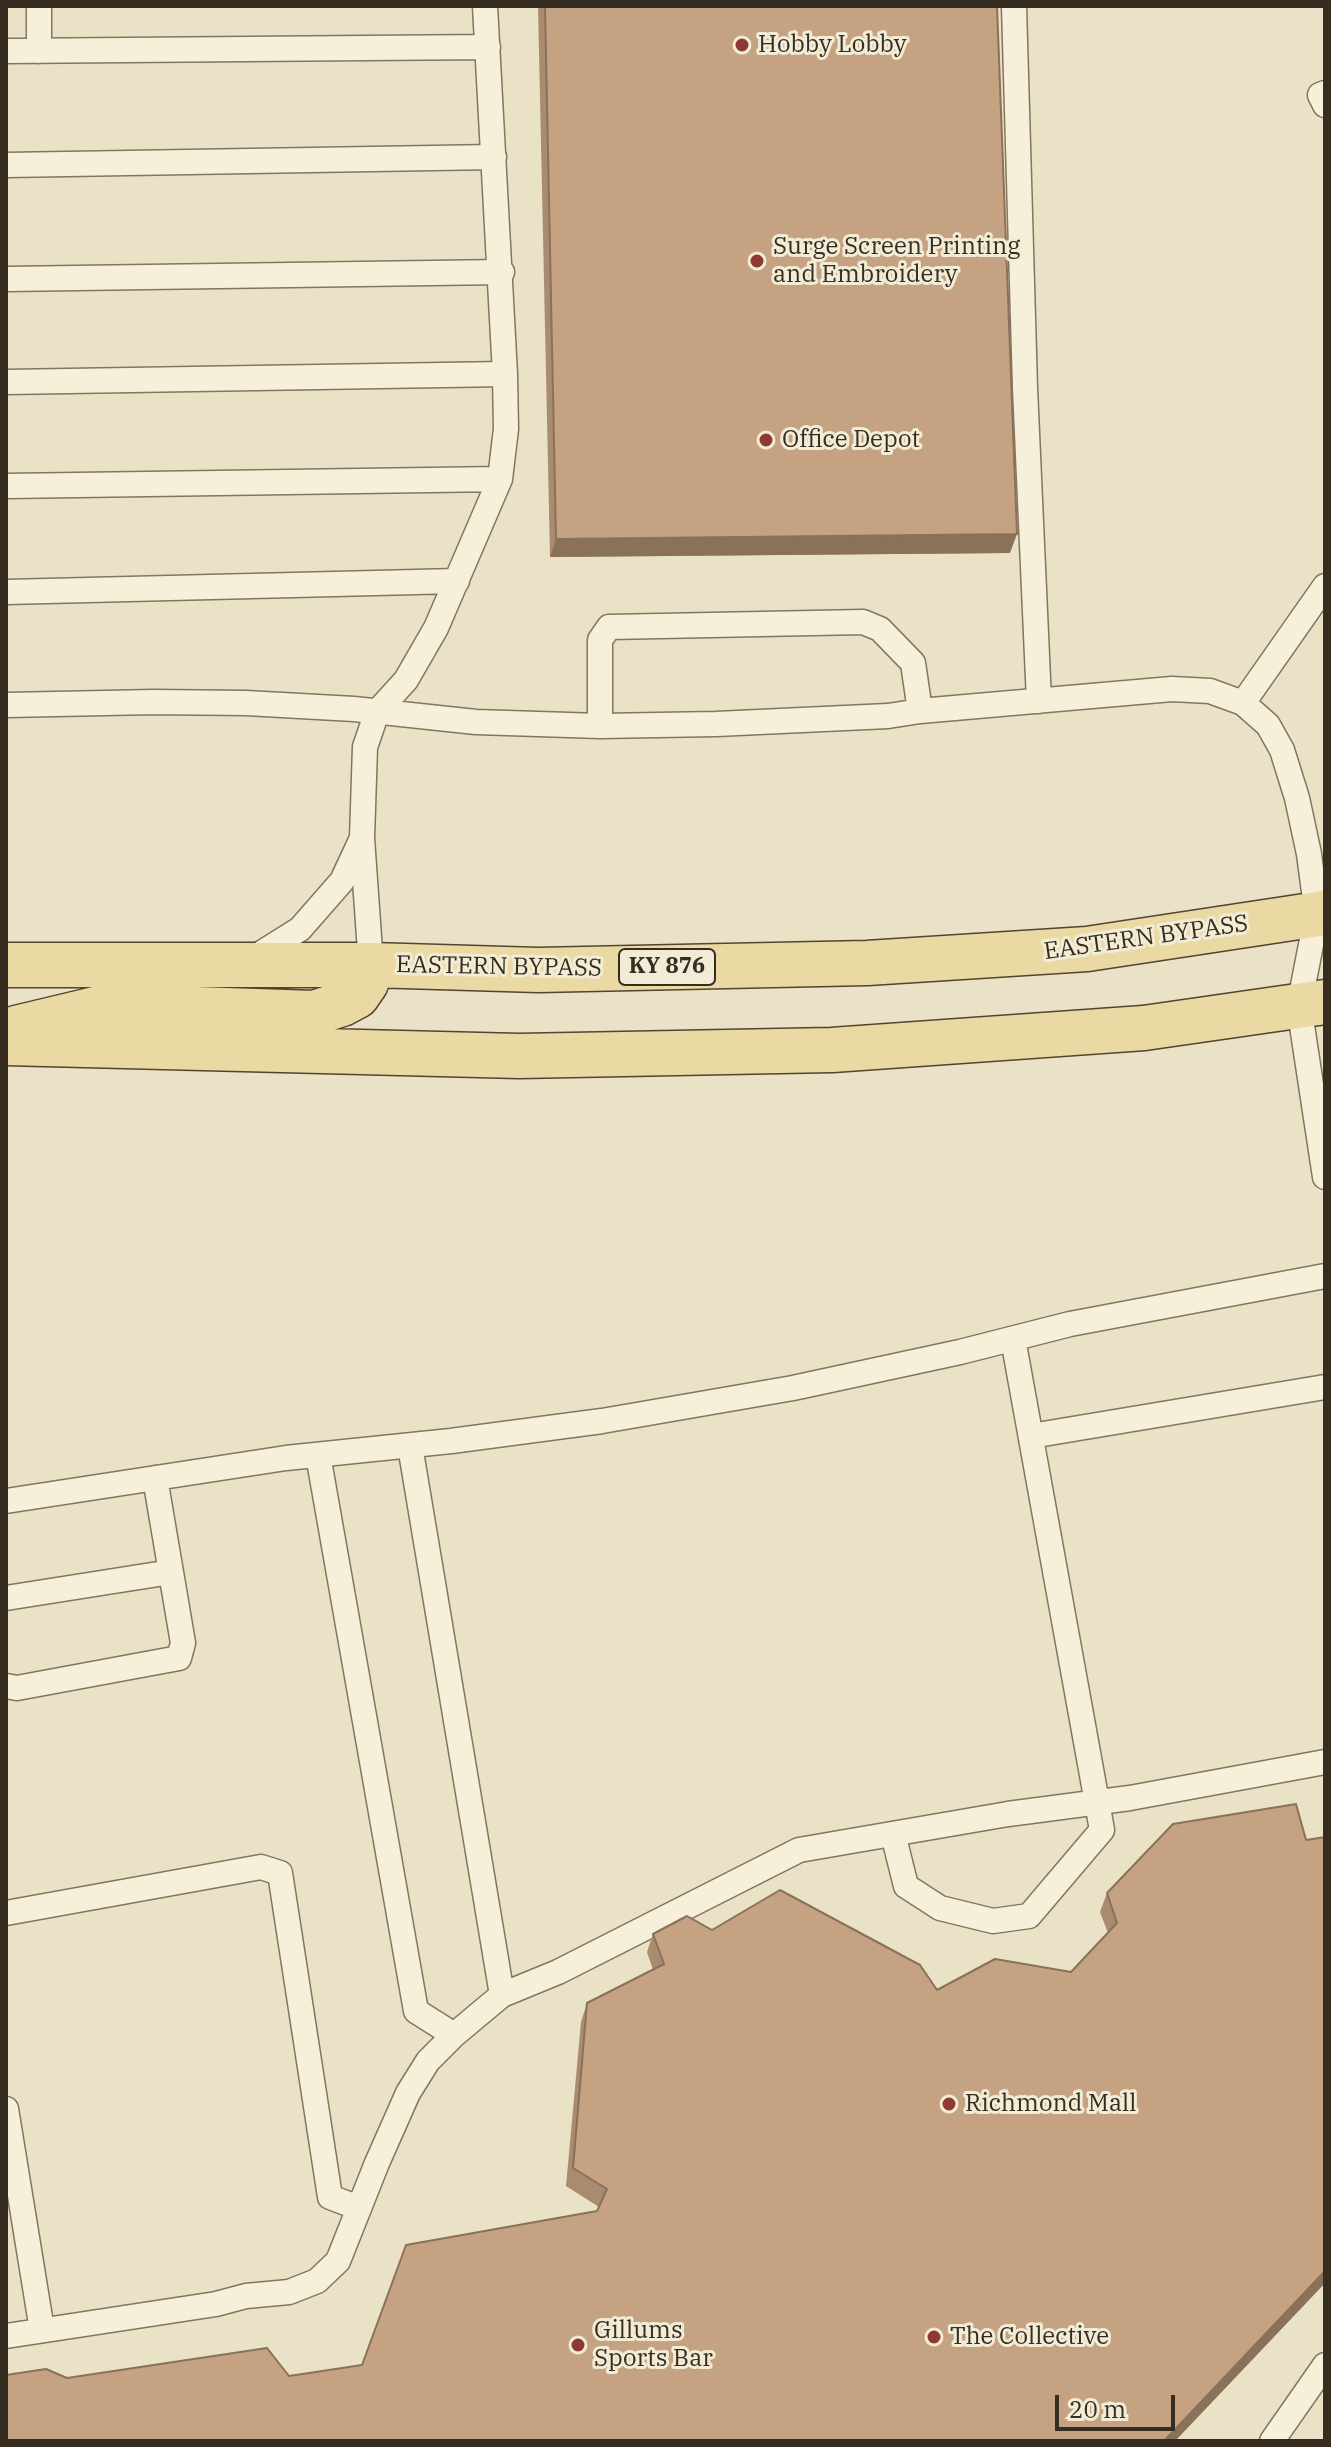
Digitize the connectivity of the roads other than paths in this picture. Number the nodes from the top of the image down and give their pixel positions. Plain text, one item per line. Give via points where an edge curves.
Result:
1 (39, 6) edge
2 (485, 6) edge
3 (1014, 6) edge
4 (488, 47) junction
5 (6, 51) edge
6 (39, 51) junction
7 (1325, 93) edge
8 (1325, 105) edge
9 (494, 157) junction
10 (6, 165) edge
11 (502, 272) junction
12 (6, 279) edge
13 (505, 374) junction
14 (6, 382) edge
15 (500, 479) junction
16 (6, 486) edge
17 (457, 581) junction
18 (1325, 586) edge
19 (6, 592) edge
20 (1039, 701) junction
21 (1243, 703) junction
22 (6, 705) edge
23 (920, 711) junction
24 (377, 712) junction
25 (600, 726) junction
26 (362, 838) junction
27 (1322, 919) edge
28 (6, 965) edge
29 (243, 965) junction
30 (371, 965) junction
31 (1312, 1004) edge
32 (6, 1030) edge
33 (6, 1043) edge
34 (1325, 1177) edge
35 (1325, 1276) edge
36 (1013, 1339) junction
37 (1325, 1387) edge
38 (1031, 1436) junction
39 (410, 1446) junction
40 (318, 1455) junction
41 (155, 1478) junction
42 (6, 1501) edge
43 (171, 1572) junction
44 (6, 1598) edge
45 (6, 1686) edge
46 (1325, 1762) edge
47 (1097, 1803) junction
48 (893, 1834) junction
49 (6, 1913) edge
50 (502, 1995) junction
51 (454, 2035) junction
52 (6, 2109) edge
53 (359, 2208) junction
54 (42, 2330) junction
55 (6, 2336) edge
56 (1325, 2365) edge
57 (1272, 2441) edge

1 - 6 lane
2 - 4 lane
3 - 20 lane
4 - 6 lane
4 - 9 lane
5 - 6 lane
7 - 8 lane via 1320,95
9 - 10 lane
9 - 11 lane
11 - 12 lane
11 - 13 lane
13 - 14 lane
13 - 15 lane
15 - 16 lane
15 - 17 lane
17 - 19 lane
17 - 24 lane via 406,680
18 - 21 lane
20 - 21 lane via 1172,689 1210,691
20 - 23 lane
21 - 27 lane via 1268,725 1291,774
22 - 24 lane via 246,703
23 - 25 lane via 776,722
23 - 25 lane via 913,663 880,629 863,622 609,627 600,640
24 - 25 lane
24 - 26 lane via 365,747
26 - 29 lane via 342,881 300,929
26 - 30 lane
27 - 30 main road, EASTERN BYPASS / KY 876 via 1087,949 867,963 538,970
27 - 31 lane
28 - 29 main road, EASTERN BYPASS / KY 876
29 - 30 main road, EASTERN BYPASS / KY 876
30 - 32 main road via 357,996 314,1013 108,1006
31 - 33 main road via 1144,1028 832,1050 519,1056
31 - 34 lane
35 - 36 lane
36 - 38 lane
36 - 39 lane via 793,1388 602,1421
37 - 38 lane
38 - 47 lane
39 - 40 lane
39 - 50 lane
40 - 41 lane
40 - 51 lane via 416,2011
41 - 42 lane
41 - 43 lane
43 - 44 lane
43 - 45 lane via 183,1643 179,1658
46 - 47 lane
47 - 48 lane
47 - 48 lane via 1102,1830 1029,1916 993,1921 940,1908 906,1886
48 - 50 lane via 799,1850
49 - 53 lane via 261,1867 280,1873 330,2197
50 - 51 lane
51 - 53 lane via 428,2061 408,2093
52 - 54 lane
53 - 54 lane via 338,2261 317,2281 289,2292
54 - 55 lane
56 - 57 lane

